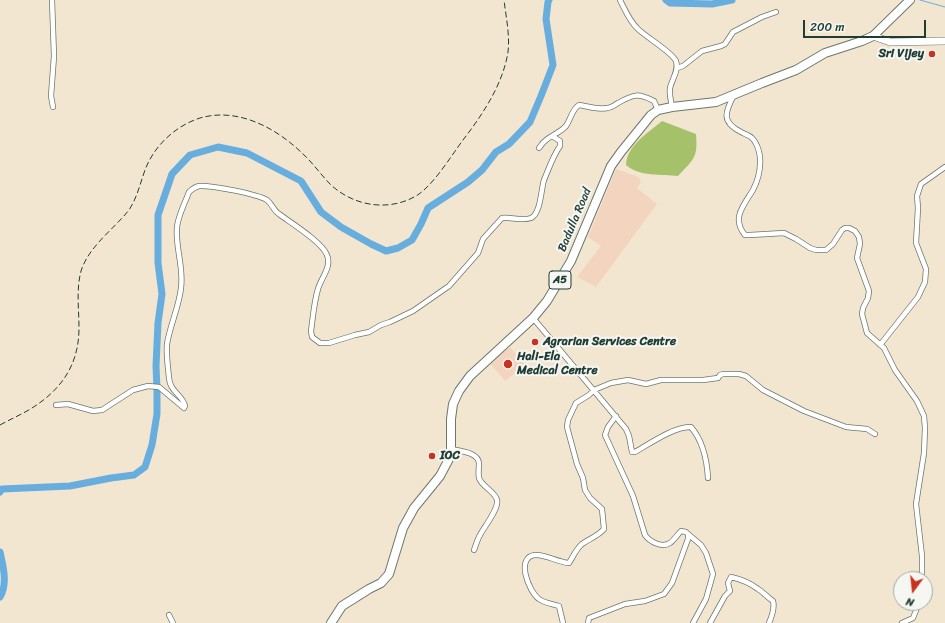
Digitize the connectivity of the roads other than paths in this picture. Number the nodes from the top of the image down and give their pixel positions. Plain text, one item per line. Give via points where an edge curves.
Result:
1 (52, 0) edge
2 (620, 0) edge
3 (908, 2) edge
4 (776, 12) dead end
5 (873, 36) junction
6 (945, 41) edge
7 (677, 68) junction
8 (734, 95) junction
9 (53, 107) dead end
10 (672, 107) junction
11 (658, 110) junction
12 (552, 136) junction
13 (539, 148) dead end
14 (945, 167) edge
15 (533, 318) junction
16 (880, 345) junction
17 (594, 390) junction
18 (56, 405) dead end
19 (616, 416) junction
20 (875, 434) dead end
21 (451, 449) junction
22 (708, 478) dead end
23 (688, 534) junction
24 (474, 550) dead end
25 (922, 571) edge
26 (916, 611) edge
27 (169, 615) dead end
28 (173, 623) edge
29 (332, 623) edge
30 (564, 623) edge
31 (588, 623) edge
32 (692, 623) edge
33 (710, 623) edge
34 (769, 623) edge
35 (902, 623) edge

1 - 9 street
2 - 7 street via 636,28 664,48 675,60
3 - 5 highway
4 - 7 street via 733,32 725,44 702,51
5 - 6 main road via 890,42
5 - 8 highway via 825,53 796,70
7 - 10 street via 669,90
8 - 10 highway via 716,102
8 - 16 street via 727,109 727,122 752,138 760,157 759,176 741,207 741,231 745,235 784,233 810,248 826,250 842,230 849,228 855,231 859,237 858,262 869,291 863,308 863,320 867,334
10 - 11 highway
11 - 12 street via 654,101 637,95 609,108 579,105 575,107 565,128
11 - 15 highway, Badulla Road / A5 via 651,115 612,166 571,261 547,301
12 - 13 street
12 - 18 street via 560,141 560,146 544,182 539,205 532,217 502,218 483,239 478,253 450,286 413,311 369,332 329,343 320,343 312,337 311,331 318,289 329,262 323,248 277,213 266,200 214,187 193,188 189,192 177,226 182,286 167,344 169,380 174,391 184,400 184,408 159,387 148,386 133,390 102,410 93,411 68,404
14 - 16 street via 920,184 917,196 916,243 926,269 925,282 918,297
15 - 17 street
15 - 21 highway, Badulla Road / A5 via 470,376 459,391 451,419
16 - 25 street via 918,401 924,416 924,453 916,504
17 - 19 street
17 - 20 street via 628,380 646,384 661,380 703,380 718,378 723,374 739,374 754,381 763,390 804,411 846,427 867,429
17 - 30 street via 576,404 567,427 585,490 602,509 604,529 578,548 569,563 560,563 536,555 530,557 525,567 532,592 538,599 559,606
19 - 22 street via 626,429 632,452 685,427 691,427 702,448
19 - 23 street via 605,435 633,496 645,535 649,540 663,544 670,543 681,531
21 - 24 street via 470,453 478,458 481,482 497,498 495,510
21 - 29 highway, Badulla Road / A5 via 443,471 414,508 403,528 389,574 381,583 342,606
23 - 31 street via 672,582 664,594 626,604 589,618
23 - 32 street via 702,545 713,574 706,599
26 - 35 street via 913,618
27 - 28 street
33 - 34 street via 730,591 728,583 731,577 759,589 772,601 773,613

